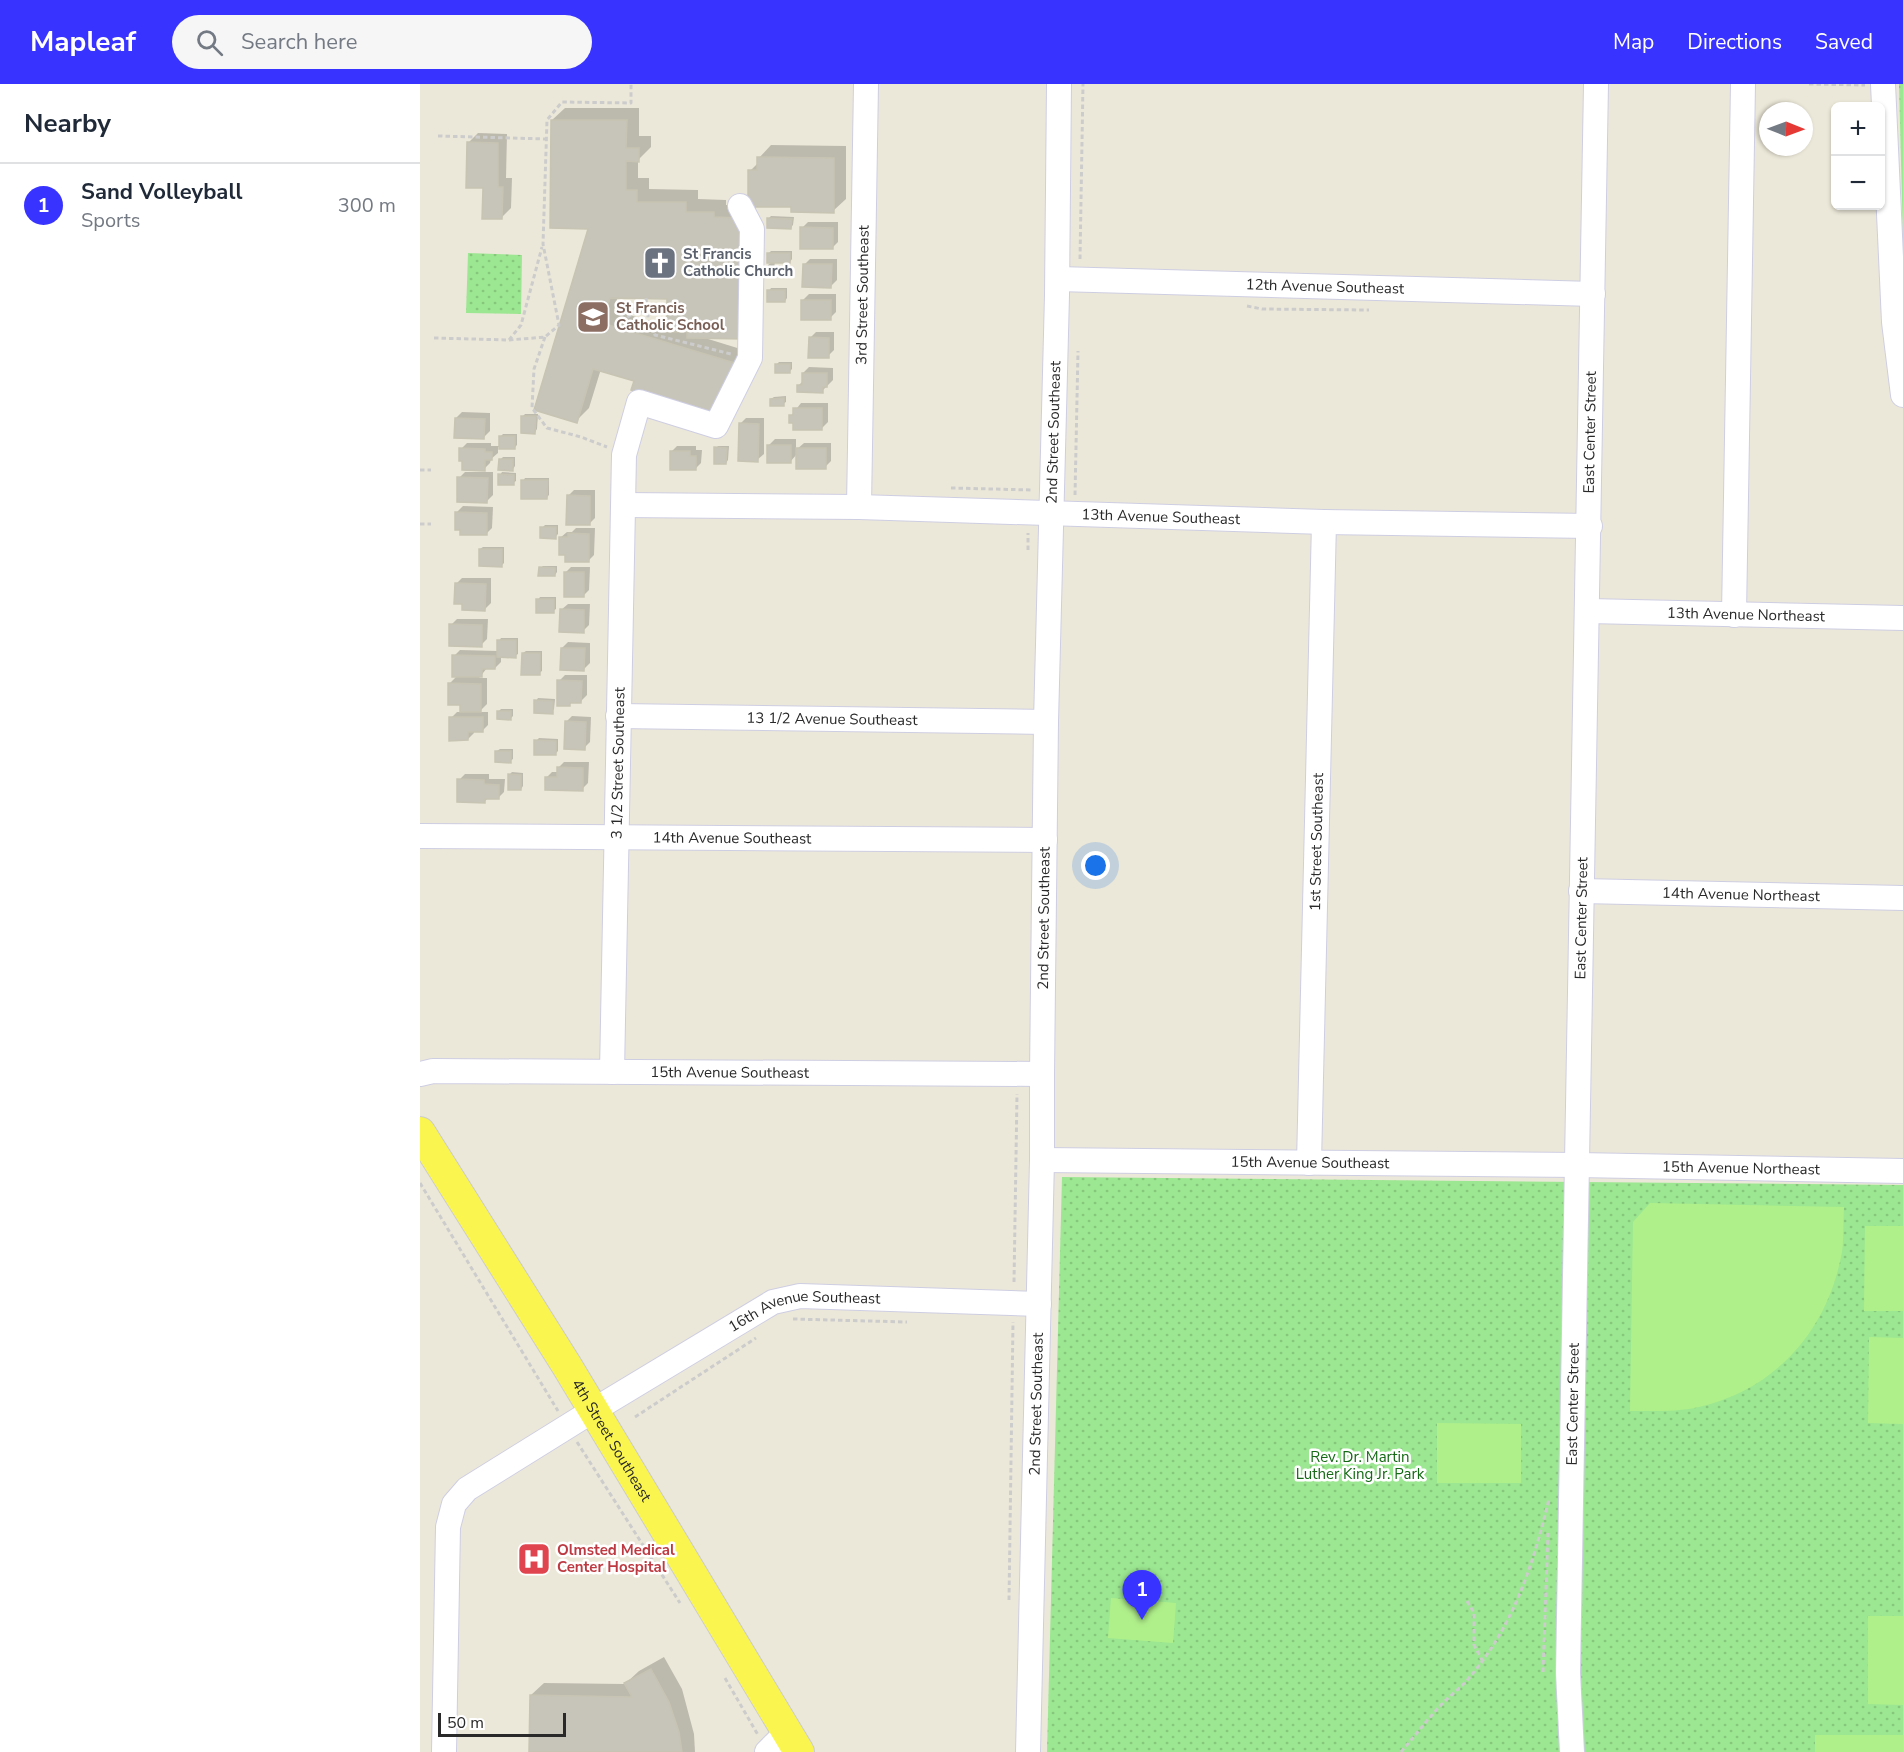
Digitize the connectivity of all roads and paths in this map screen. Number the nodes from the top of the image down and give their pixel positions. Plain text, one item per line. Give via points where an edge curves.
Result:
1 (631, 84) edge
2 (866, 84) edge
3 (1059, 84) edge
4 (1083, 84) edge
5 (1596, 84) edge
6 (1743, 84) edge
7 (1809, 84) edge
8 (1883, 84) edge
9 (438, 136) dead end
10 (547, 140) junction
11 (740, 206) dead end
12 (543, 244) junction
13 (1080, 262) dead end
14 (1058, 279) junction
15 (1593, 294) junction
16 (646, 298) dead end
17 (1242, 305) dead end
18 (648, 310) junction
19 (1369, 310) dead end
20 (666, 312) dead end
21 (616, 327) dead end
22 (545, 337) junction
23 (434, 338) dead end
24 (509, 340) junction
25 (1078, 343) dead end
26 (750, 358) junction
27 (1903, 394) edge
28 (616, 451) junction
29 (420, 470) edge
30 (431, 470) dead end
31 (1075, 497) dead end
32 (624, 505) junction
33 (859, 507) junction
34 (1051, 513) junction
35 (1324, 522) junction
36 (420, 524) edge
37 (430, 524) dead end
38 (1590, 526) junction
39 (1588, 611) junction
40 (1734, 615) junction
41 (1903, 618) edge
42 (618, 716) junction
43 (1046, 722) junction
44 (420, 836) edge
45 (616, 836) junction
46 (1045, 840) junction
47 (1581, 891) junction
48 (1903, 898) edge
49 (612, 1072) junction
50 (420, 1074) edge
51 (1041, 1074) junction
52 (420, 1132) edge
53 (1017, 1140) dead end
54 (1042, 1160) junction
55 (1309, 1163) junction
56 (1578, 1165) junction
57 (1903, 1171) edge
58 (420, 1183) edge
59 (1014, 1283) dead end
60 (1039, 1304) junction
61 (785, 1319) dead end
62 (911, 1322) dead end
63 (1013, 1324) dead end
64 (765, 1332) dead end
65 (594, 1410) junction
66 (635, 1417) dead end
67 (567, 1426) junction
68 (1467, 1601) dead end
69 (680, 1602) dead end
70 (1009, 1609) dead end
71 (1482, 1660) junction
72 (722, 1672) dead end
73 (1543, 1672) dead end
74 (780, 1747) edge
75 (444, 1752) edge
76 (1028, 1752) edge
77 (1401, 1752) edge
78 (1572, 1752) edge

1 - 10 path via 631,103 562,102 547,120
2 - 33 street, 3rd Street Southeast
3 - 14 street, 2nd Street Southeast
4 - 13 path
5 - 15 street, East Center Street
6 - 40 street
7 - 8 path
8 - 27 street via 1894,322
9 - 10 path
10 - 12 path
11 - 26 street via 752,229
12 - 22 path via 559,325
12 - 24 path via 521,325
14 - 15 street, 12th Avenue Southeast
14 - 34 street, 2nd Street Southeast
15 - 38 street, East Center Street
16 - 18 path
17 - 19 path via 1262,309
18 - 20 path
18 - 21 path via 636,312
18 - 26 path via 649,326 656,335
22 - 24 path
22 - 28 path via 534,369 532,408 547,428
23 - 24 path
25 - 31 path
26 - 28 street, 3 1/2 Street Southeast via 716,426 639,402
28 - 32 street, 3 1/2 Street Southeast
29 - 30 path
32 - 33 street, 13th Avenue Southeast
32 - 42 street, 3 1/2 Street Southeast
33 - 34 street, 13th Avenue Southeast
34 - 35 street, 13th Avenue Southeast
34 - 43 street, 2nd Street Southeast
35 - 38 street, 13th Avenue Southeast
35 - 55 street, 1st Street Southeast
36 - 37 path
38 - 39 street, East Center Street
39 - 40 street, 13th Avenue Northeast
39 - 47 street, East Center Street
40 - 41 street, 13th Avenue Northeast
42 - 43 street, 13 1/2 Avenue Southeast
42 - 45 street, 3 1/2 Street Southeast
43 - 46 street, 2nd Street Southeast
44 - 45 street, 14th Avenue Southeast
45 - 46 street, 14th Avenue Southeast
45 - 49 street, 3 1/2 Street Southeast
46 - 51 street, 2nd Street Southeast
47 - 48 street, 14th Avenue Northeast
47 - 56 street, East Center Street
49 - 50 street, 15th Avenue Southeast
49 - 51 street, 15th Avenue Southeast
51 - 54 street, 2nd Street Southeast
52 - 65 main road, 4th Street Southeast
53 - 59 path
54 - 55 street, 15th Avenue Southeast
54 - 60 street, 2nd Street Southeast
55 - 56 street, 15th Avenue Southeast
56 - 57 street, 15th Avenue Northeast
56 - 78 street, East Center Street via 1568,1673
58 - 67 path
60 - 65 street, 16th Avenue Southeast via 800,1296 773,1302
60 - 76 street, 2nd Street Southeast
61 - 62 path
63 - 70 path
64 - 66 path
65 - 67 street, 16th Avenue Southeast
65 - 74 main road, 4th Street Southeast
67 - 69 path
67 - 75 street, 16th Avenue Southeast via 467,1489 454,1504 448,1527
68 - 71 path via 1474,1613 1474,1645
71 - 73 path via 1522,1590 1550,1499
71 - 77 path
72 - 74 path

